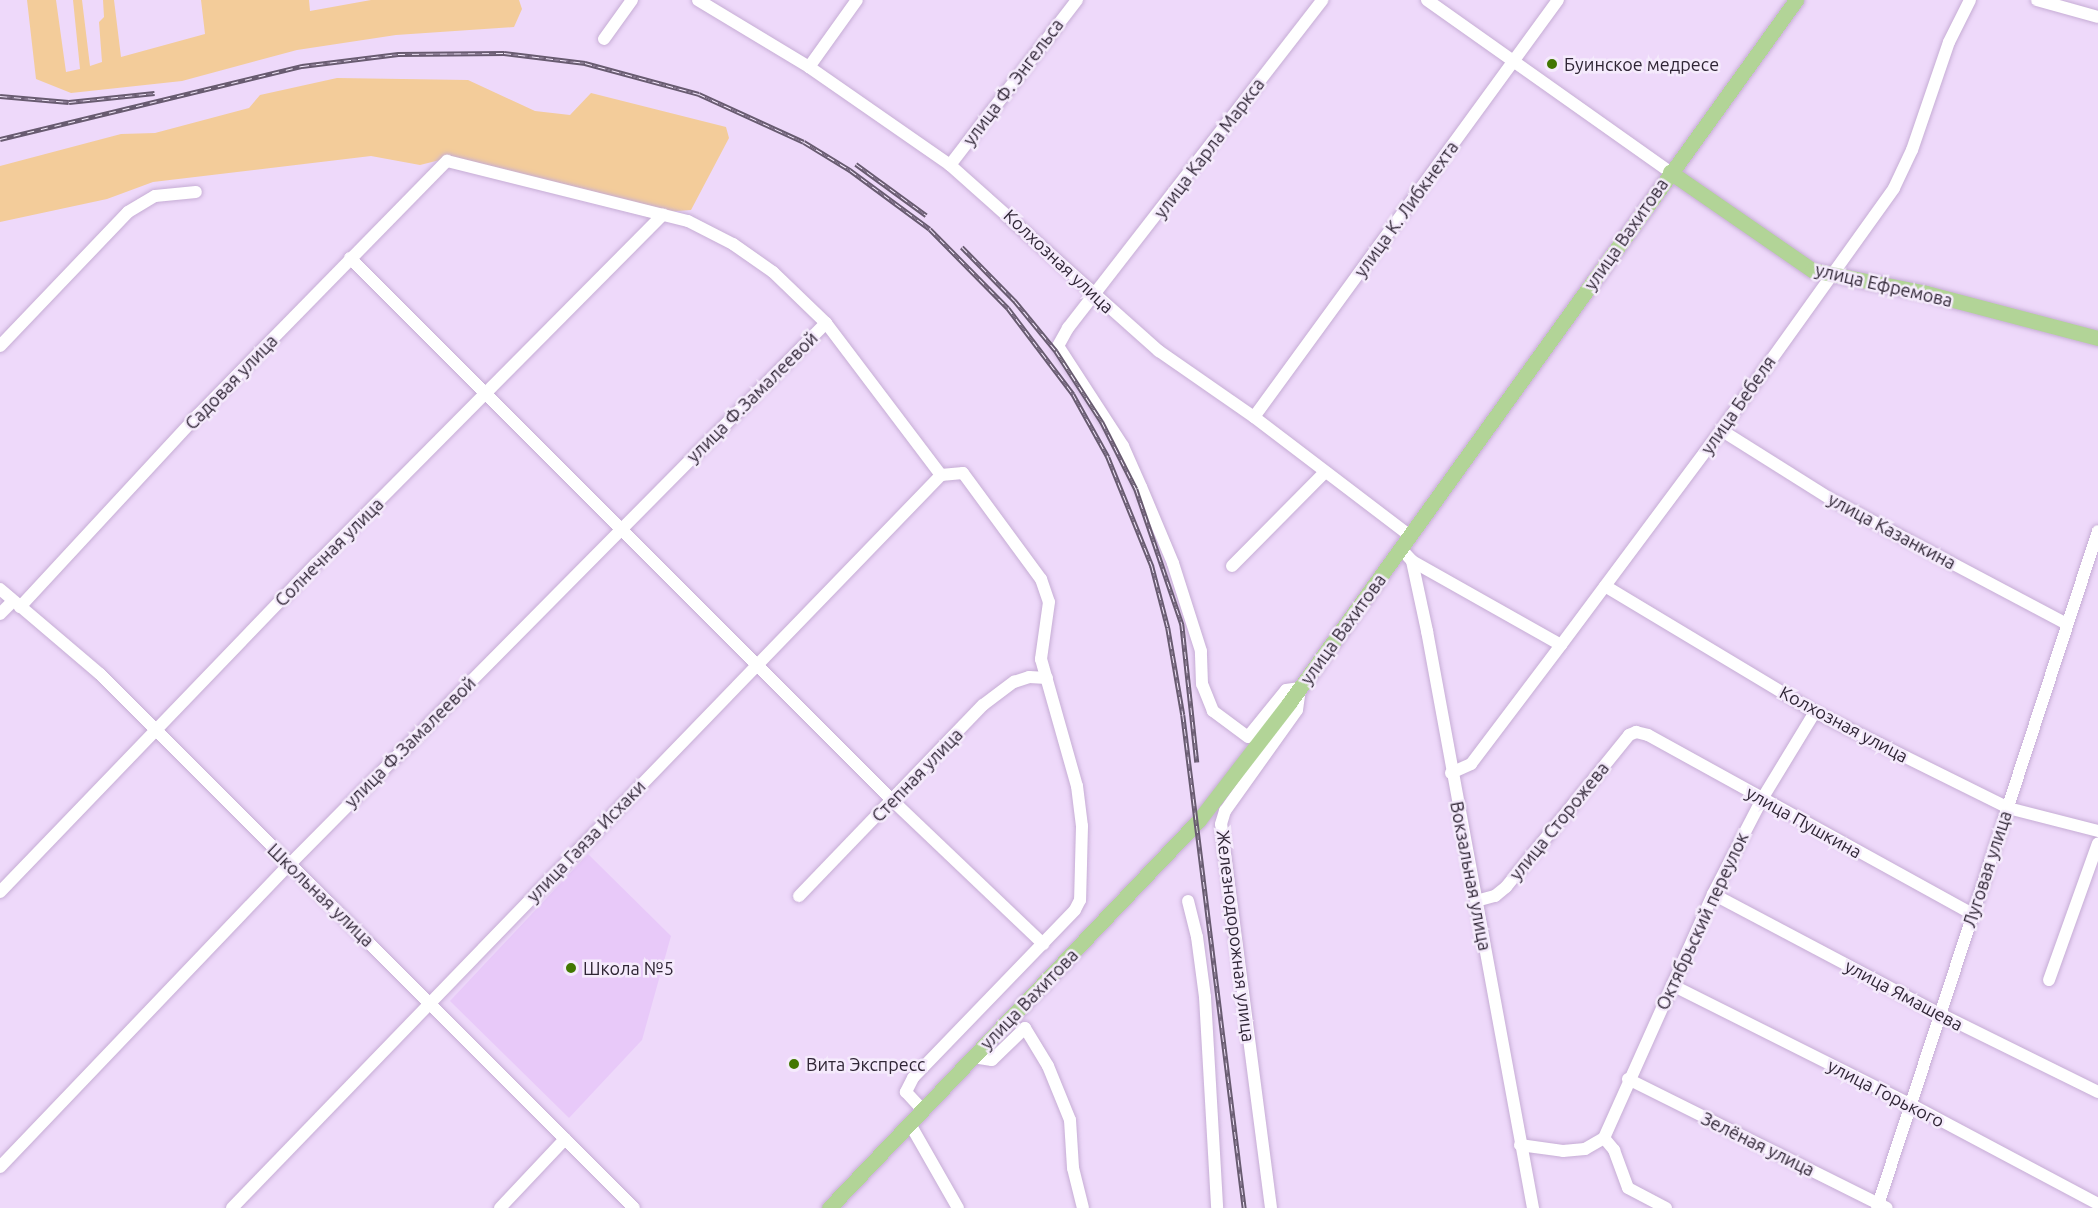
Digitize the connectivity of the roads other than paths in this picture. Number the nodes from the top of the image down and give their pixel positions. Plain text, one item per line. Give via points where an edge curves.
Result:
1 (632, 0) edge
2 (698, 0) edge
3 (858, 0) edge
4 (1077, 0) edge
5 (1322, 0) edge
6 (1426, 0) edge
7 (1558, 0) edge
8 (1796, 0) edge
9 (1970, 0) edge
10 (2037, 0) edge
11 (2098, 17) edge
12 (603, 39) dead end
13 (1514, 62) junction
14 (809, 67) junction
15 (950, 165) junction
16 (1670, 172) junction
17 (196, 192) dead end
18 (663, 215) junction
19 (350, 258) junction
20 (1829, 276) junction
21 (1095, 296) junction
22 (826, 323) junction
23 (2098, 338) edge
24 (0, 346) edge
25 (487, 394) junction
26 (1254, 417) junction
27 (1721, 430) junction
28 (1325, 472) junction
29 (941, 475) junction
30 (620, 529) junction
31 (2098, 531) edge
32 (1406, 543) junction
33 (1412, 561) junction
34 (1232, 566) dead end
35 (1605, 586) junction
36 (0, 589) edge
37 (17, 604) junction
38 (0, 614) edge
39 (2067, 624) junction
40 (1562, 645) junction
41 (758, 664) junction
42 (1047, 678) junction
43 (1300, 688) junction
44 (1815, 712) junction
45 (155, 730) junction
46 (1636, 732) joint
47 (1451, 773) junction
48 (1762, 799) junction
49 (892, 800) junction
50 (2008, 808) junction
51 (2098, 831) edge
52 (2098, 843) edge
53 (289, 865) junction
54 (0, 892) edge
55 (1713, 894) junction
56 (799, 896) dead end
57 (1188, 901) dead end
58 (1476, 901) junction
59 (1972, 914) junction
60 (1043, 944) junction
61 (2049, 980) dead end
62 (1672, 986) junction
63 (430, 1001) junction
64 (1940, 1014) junction
65 (973, 1057) junction
66 (1628, 1079) junction
67 (2098, 1092) edge
68 (1910, 1104) junction
69 (923, 1110) junction
70 (909, 1124) junction
71 (1604, 1138) junction
72 (565, 1139) junction
73 (1520, 1145) junction
74 (0, 1167) edge
75 (2098, 1204) edge
76 (1881, 1206) edge
77 (232, 1208) edge
78 (500, 1208) edge
79 (634, 1208) edge
80 (829, 1208) edge
81 (958, 1208) edge
82 (1083, 1208) edge
83 (1217, 1208) edge
84 (1271, 1208) edge
85 (1533, 1208) edge
86 (1666, 1208) edge

1 - 12 street
2 - 14 street, Колхозная улица
3 - 14 street
4 - 15 street, улица Ф. Энгельса
5 - 21 street, улица Карла Маркса
6 - 13 street, улица Ефремова
7 - 13 street, улица К. Либкнехта
8 - 16 main road, улица Вахитова
9 - 20 street, улица Бебеля via 1949,42 1912,150 1894,188
10 - 11 street
13 - 16 street, улица Ефремова
13 - 26 street, улица К. Либкнехта
14 - 15 street, Колхозная улица
15 - 21 street, Колхозная улица
16 - 20 main road, улица Ефремова via 1795,262
16 - 32 main road, улица Вахитова
17 - 24 street via 155,196 128,212
18 - 19 street, Садовая улица via 447,161
18 - 22 street via 688,221 754,257
18 - 25 street, Солнечная улица
19 - 25 street
19 - 37 street, Садовая улица
20 - 23 main road, улица Ефремова via 1926,293
20 - 27 street, улица Бебеля
21 - 26 street, Колхозная улица via 1159,351
21 - 43 street, улица Карла Маркса via 1058,346 1123,446 1142,487 1173,563 1201,651 1206,699 1212,711 1248,737 1286,690
22 - 29 street
22 - 30 street, улица Ф.Замалеевой
25 - 30 street
25 - 45 street, Солнечная улица
26 - 28 street, Колхозная улица
27 - 35 street, улица Бебеля
27 - 39 street, улица Казанкина via 1829,498
28 - 32 street, Колхозная улица
28 - 34 street
29 - 41 street, улица Гаяза Исхаки
29 - 42 street via 963,473 1041,579 1050,602 1041,644
30 - 41 street
30 - 53 street, улица Ф.Замалеевой
31 - 39 street, Луговая улица
32 - 33 street
32 - 43 main road, улица Вахитова
33 - 40 street
33 - 47 street, Вокзальная улица
35 - 40 street, улица Бебеля
35 - 44 street, Колхозная улица
36 - 37 street, Школьная улица
37 - 38 street, Садовая улица
37 - 45 street, Школьная улица via 100,674
39 - 50 street, Луговая улица
40 - 47 street, улица Бебеля via 1471,764
41 - 49 street
41 - 63 street, улица Гаяза Исхаки
42 - 49 street, Степная улица via 1029,677 1000,691
42 - 60 street via 1077,786 1082,879 1075,910
43 - 65 main road, улица Вахитова via 1179,842
43 - 84 street, Железнодорожная улица via 1297,710 1225,812 1221,824
44 - 48 street, Октябрьский переулок
44 - 50 street, Колхозная улица
45 - 53 street, Школьная улица
45 - 54 street, Солнечная улица
46 - 48 street, улица Пушкина
46 - 58 street, улица Сторожева via 1629,735 1506,887 1495,896
47 - 58 street, Вокзальная улица
48 - 55 street, Октябрьский переулок
48 - 59 street, улица Пушкина
49 - 56 street, Степная улица
49 - 60 street
50 - 51 street, Колхозная улица
50 - 59 street, Луговая улица
52 - 61 street
53 - 63 street, Школьная улица
53 - 74 street, улица Ф.Замалеевой
55 - 62 street, Октябрьский переулок
55 - 64 street, улица Ямашева
57 - 83 street via 1205,997
58 - 73 street, Вокзальная улица
59 - 64 street, Луговая улица
60 - 69 street via 914,1078 906,1092
62 - 66 street, Октябрьский переулок
62 - 68 street, улица Горького
63 - 72 street, Школьная улица
63 - 77 street, улица Гаяза Исхаки
64 - 67 street, улица Ямашева
64 - 68 street, Луговая улица
65 - 69 main road, улица Вахитова
65 - 82 street via 992,1060 1026,1028 1070,1120 1073,1168
66 - 71 street, Октябрьский переулок
66 - 76 street, Зелёная улица
68 - 75 street, улица Горького
68 - 76 street, Луговая улица
69 - 70 main road, улица Вахитова
70 - 80 main road, улица Вахитова
70 - 81 street
71 - 73 street via 1585,1149 1563,1151
71 - 86 street via 1614,1150 1628,1188
72 - 78 street
72 - 79 street, Школьная улица
73 - 85 street, Вокзальная улица

